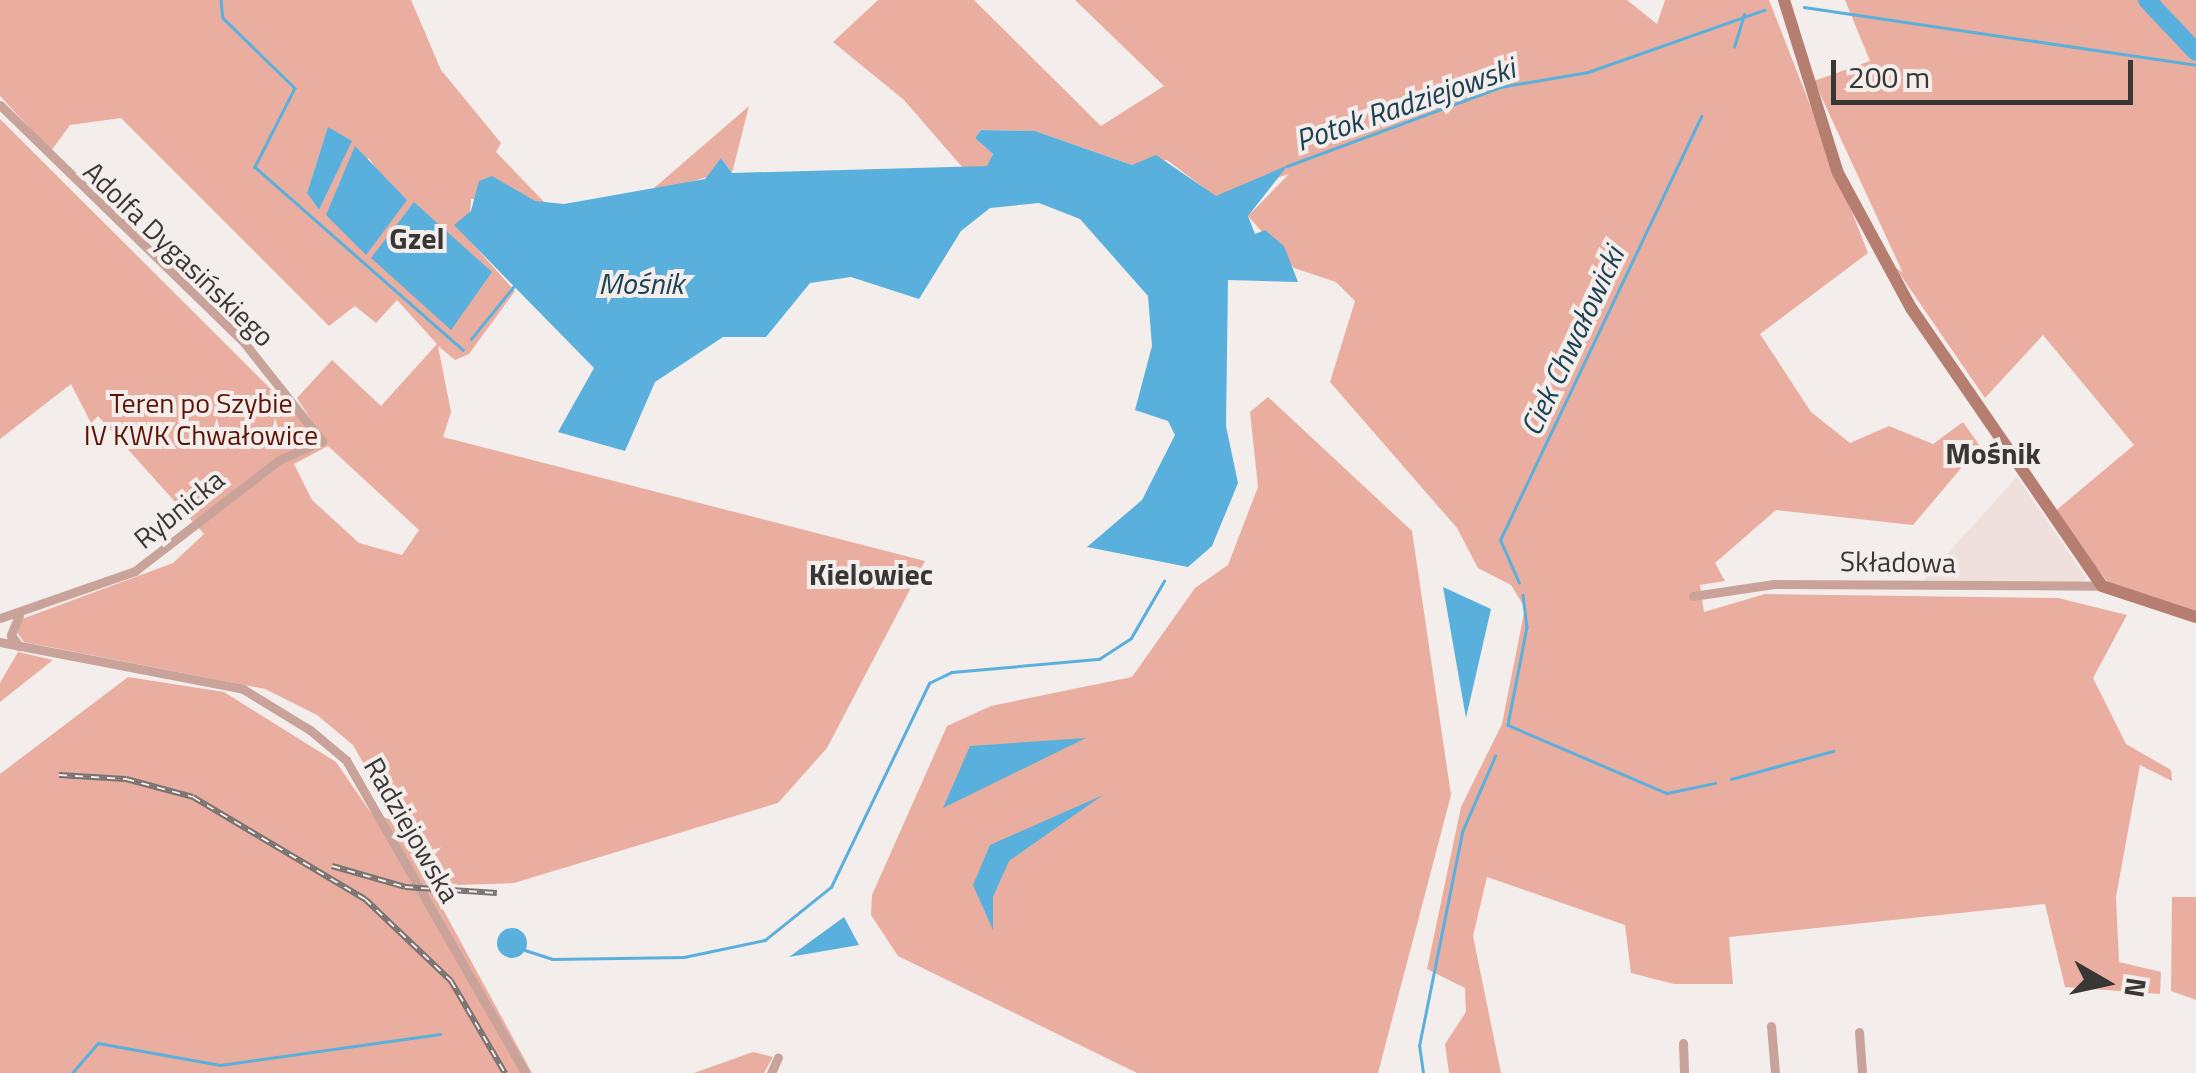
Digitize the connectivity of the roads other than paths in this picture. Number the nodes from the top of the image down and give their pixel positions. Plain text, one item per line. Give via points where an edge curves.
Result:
1 (1784, 0) edge
2 (0, 105) edge
3 (322, 441) joint
4 (2102, 586) junction
5 (1692, 596) dead end
6 (20, 614) junction
7 (2196, 617) edge
8 (0, 618) edge
9 (0, 642) edge
10 (20, 646) junction
11 (1771, 1026) dead end
12 (1858, 1032) dead end
13 (1683, 1042) dead end
14 (778, 1057) dead end
15 (525, 1073) edge
16 (771, 1073) edge
17 (1684, 1073) edge
18 (1774, 1073) edge
19 (1862, 1073) edge

1 - 4 street via 1832,158 1878,256
2 - 3 street, Adolfa Dygasińskiego via 242,340
3 - 6 street, Rybnicka via 279,460 136,571
4 - 5 street, Składowa via 1774,584
4 - 7 street
6 - 8 street, Rybnicka
6 - 10 street via 11,635
9 - 10 street, Radziejowska
10 - 15 street, Radziejowska via 242,689 346,760
11 - 18 street
12 - 19 street
13 - 17 street
14 - 16 street

